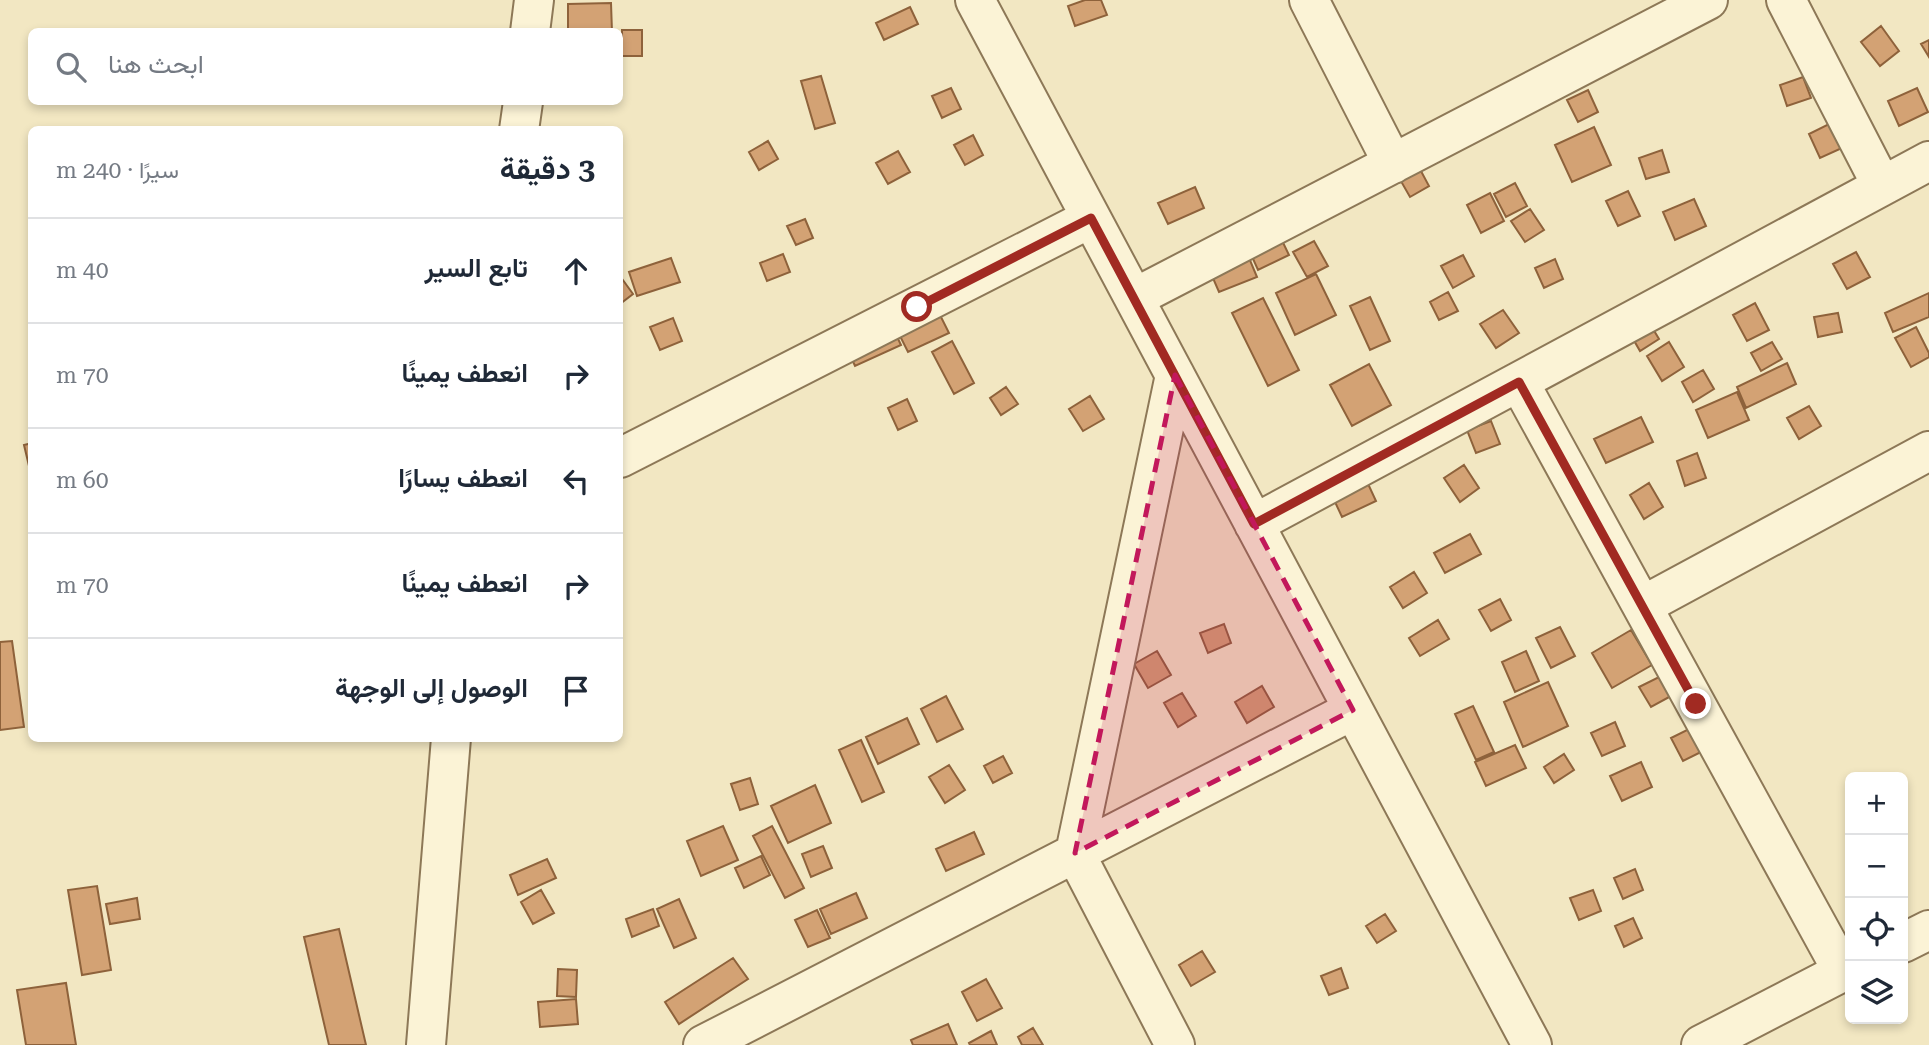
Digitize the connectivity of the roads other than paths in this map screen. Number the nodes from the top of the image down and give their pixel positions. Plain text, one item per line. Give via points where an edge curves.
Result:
1 (534, 0) edge
2 (975, 0) edge
3 (1309, 0) edge
4 (1708, 0) edge
5 (1786, 0) edge
6 (530, 28) edge
7 (523, 105) edge
8 (520, 126) edge
9 (1929, 161) edge
10 (1393, 163) junction
11 (1882, 186) junction
12 (1091, 218) junction
13 (1134, 298) junction
14 (1175, 375) junction
15 (1519, 382) junction
16 (1929, 451) edge
17 (623, 456) edge
18 (1254, 524) junction
19 (1642, 606) junction
20 (1353, 710) junction
21 (451, 742) edge
22 (1075, 853) junction
23 (1929, 930) edge
24 (1908, 940) edge
25 (1845, 968) edge
26 (1845, 971) edge
27 (426, 1045) edge
28 (703, 1045) edge
29 (1175, 1045) edge
30 (1532, 1045) edge
31 (1701, 1045) edge

1 - 6 street
2 - 12 street
3 - 10 street
4 - 10 street
5 - 11 street
7 - 8 street
9 - 11 street
10 - 13 street
11 - 15 street
12 - 13 street
12 - 17 street
13 - 14 street
14 - 18 street
14 - 22 street
15 - 18 street
15 - 19 street
16 - 19 street
18 - 20 street
19 - 25 street
20 - 22 street
20 - 30 street
21 - 27 street
22 - 28 street
22 - 29 street
23 - 24 street
26 - 31 street

